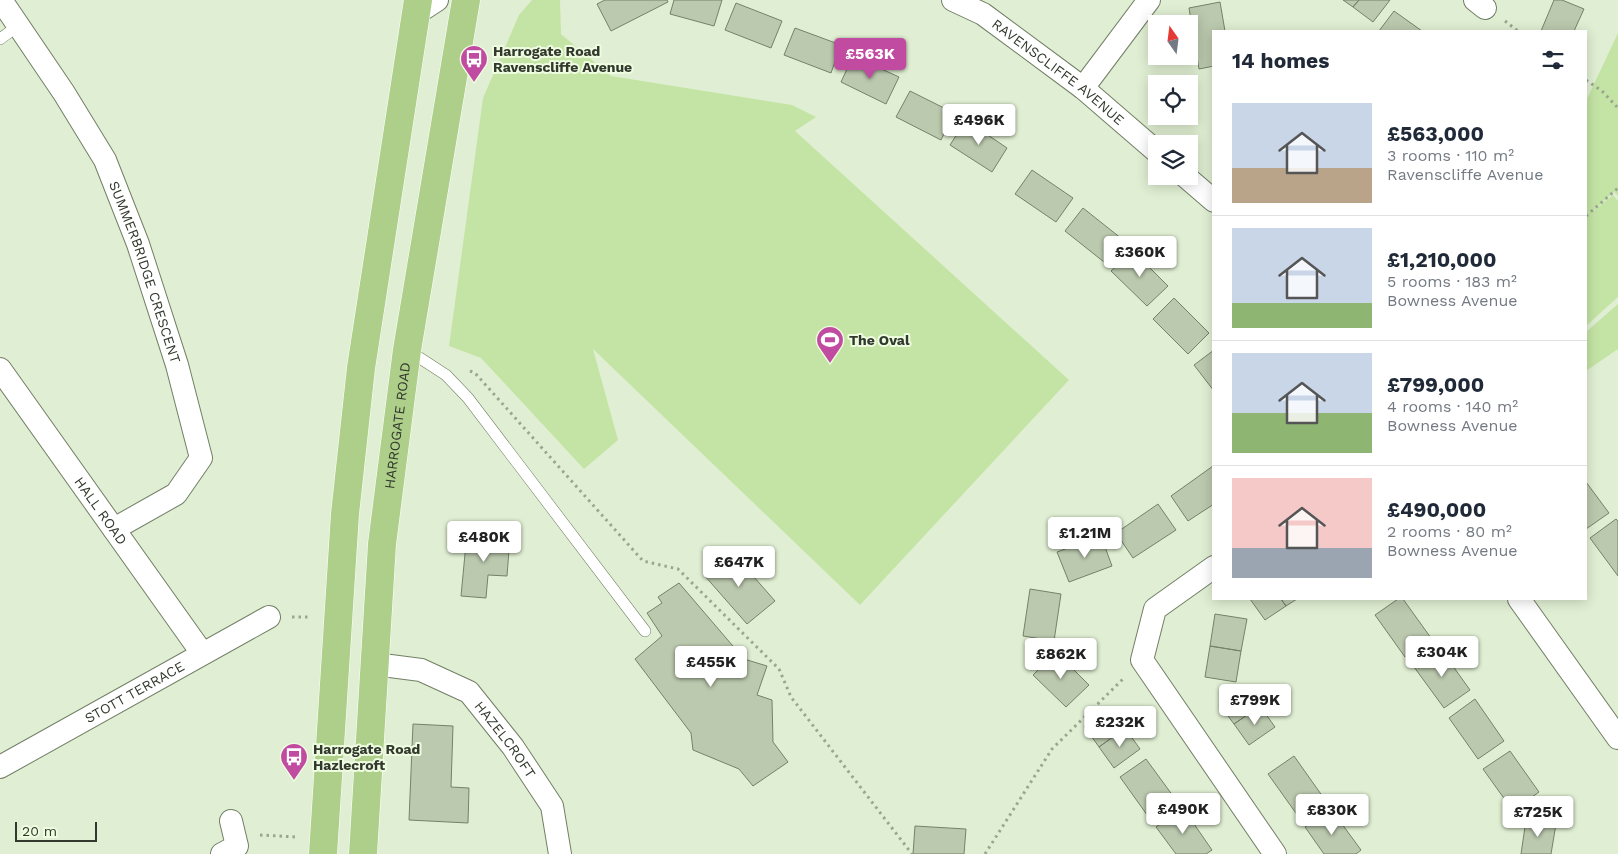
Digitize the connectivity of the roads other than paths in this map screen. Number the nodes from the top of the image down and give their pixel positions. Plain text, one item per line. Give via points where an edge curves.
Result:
1 (1, 0) edge
2 (437, 0) edge
3 (466, 0) edge
4 (953, 0) edge
5 (1149, 0) edge
6 (416, 8) edge
7 (19, 25) junction
8 (0, 39) edge
9 (1083, 88) junction
10 (1148, 144) edge
11 (1195, 185) edge
12 (1212, 199) edge
13 (407, 350) junction
14 (0, 369) edge
15 (114, 530) junction
16 (1212, 568) edge
17 (1520, 600) edge
18 (269, 617) road end
19 (645, 631) dead end
20 (202, 653) junction
21 (375, 664) junction
22 (1618, 738) edge
23 (0, 767) edge
24 (231, 822) dead end
25 (222, 854) edge
26 (323, 854) edge
27 (363, 854) edge
28 (560, 854) edge
29 (1275, 854) edge

1 - 7 street, SUMMERBRIDGE CRESCENT
2 - 6 street
3 - 13 highway, HARROGATE ROAD
4 - 9 street, RAVENSCLIFFE AVENUE via 983,14
5 - 9 street
6 - 26 highway via 361,368 345,514
7 - 8 lane
7 - 15 street, SUMMERBRIDGE CRESCENT via 105,160 138,244 168,337 201,458 176,494
9 - 10 street, RAVENSCLIFFE AVENUE
11 - 12 street
13 - 19 lane via 446,375 468,398
13 - 21 highway, HARROGATE ROAD via 382,544
14 - 15 street, HALL ROAD
15 - 20 street, HALL ROAD
16 - 29 street via 1155,609 1142,660
17 - 22 street
18 - 20 street, STOTT TERRACE
20 - 23 street, STOTT TERRACE
21 - 27 highway, HARROGATE ROAD
21 - 28 street, HAZELCROFT via 421,670 469,692 514,747 552,806
24 - 25 street via 237,846

